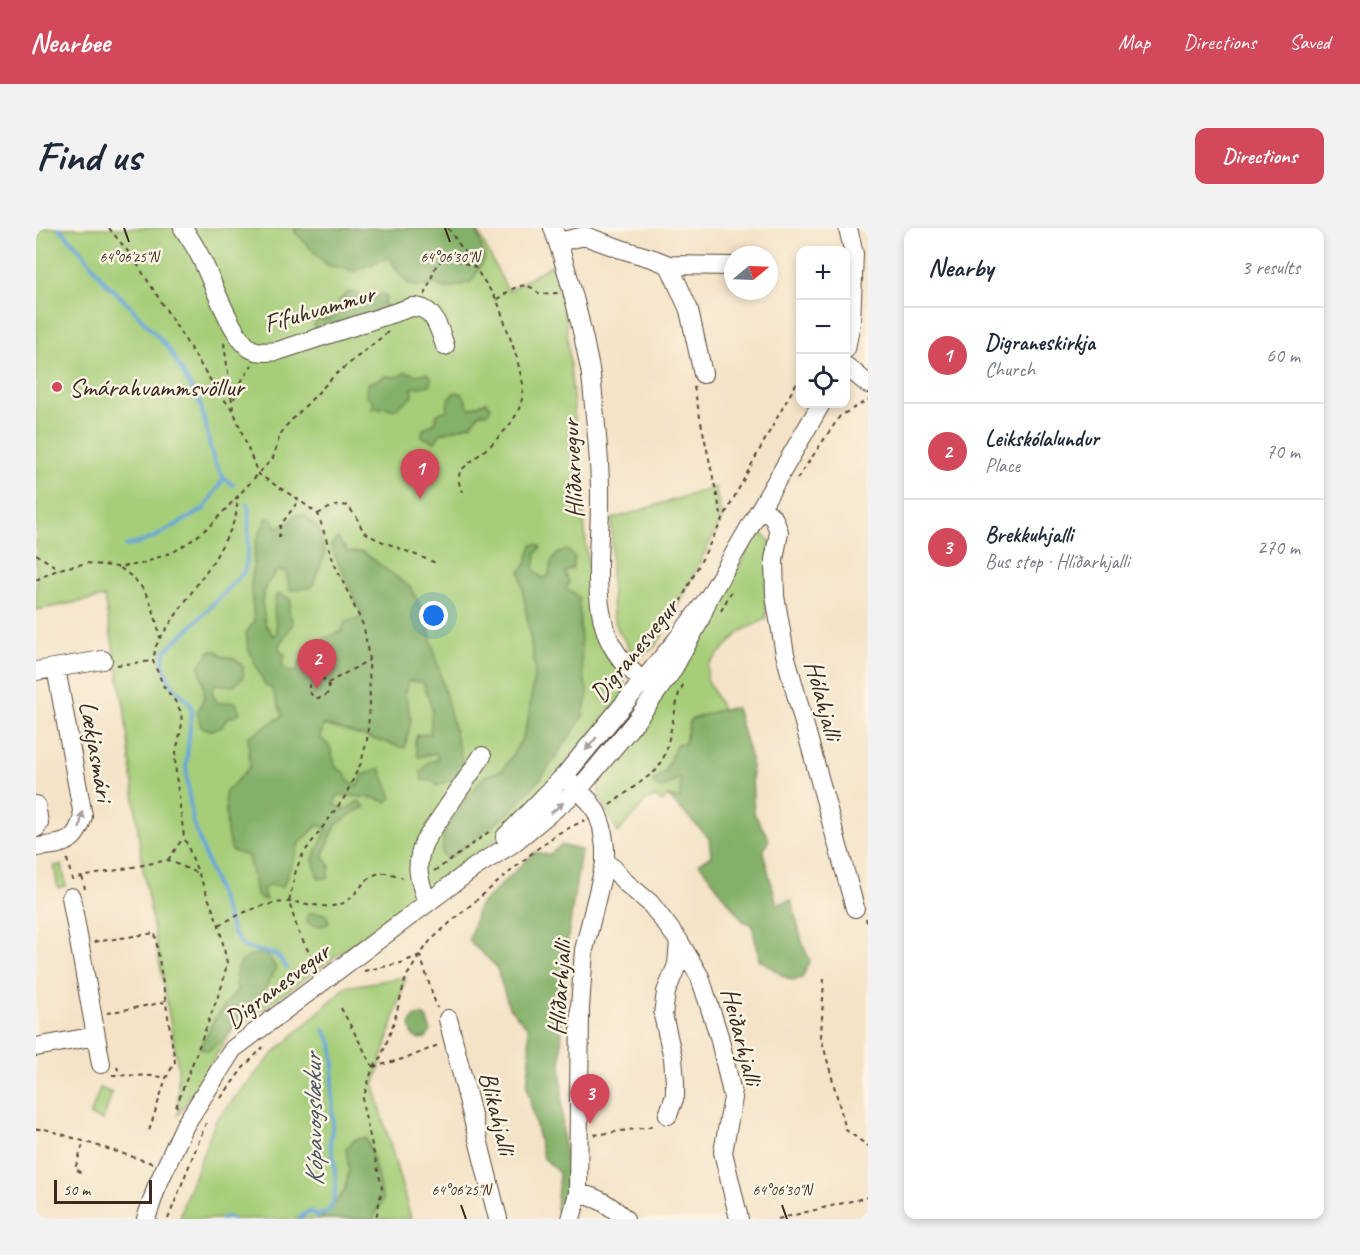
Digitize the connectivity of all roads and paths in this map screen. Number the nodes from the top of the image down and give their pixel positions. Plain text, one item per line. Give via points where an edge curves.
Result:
1 (110, 228) edge
2 (183, 228) edge
3 (448, 228) edge
4 (848, 228) edge
5 (556, 235) edge
6 (861, 251) edge
7 (669, 265) junction
8 (724, 266) edge
9 (475, 267) junction
10 (563, 292) dead end
11 (497, 300) junction
12 (421, 306) junction
13 (395, 327) dead end
14 (850, 327) edge
15 (445, 346) dead end
16 (265, 352) junction
17 (850, 369) edge
18 (703, 374) joint
19 (868, 384) edge
20 (796, 386) edge
21 (232, 402) dead end
22 (819, 408) edge
23 (258, 474) junction
24 (462, 492) dead end
25 (238, 496) junction
26 (299, 500) junction
27 (762, 507) junction
28 (318, 514) junction
29 (722, 519) junction
30 (279, 538) dead end
31 (36, 554) edge
32 (436, 563) dead end
33 (118, 567) junction
34 (59, 569) junction
35 (36, 580) edge
36 (709, 597) junction
37 (670, 622) dead end
38 (160, 638) junction
39 (103, 660) dead end
40 (369, 660) junction
41 (56, 668) junction
42 (36, 671) edge
43 (642, 681) junction
44 (328, 683) junction
45 (657, 692) junction
46 (482, 756) dead end
47 (565, 775) junction
48 (579, 789) junction
49 (36, 805) edge
50 (36, 828) edge
51 (184, 837) junction
52 (63, 844) junction
53 (36, 847) edge
54 (168, 860) junction
55 (606, 863) junction
56 (475, 867) junction
57 (199, 874) junction
58 (70, 897) dead end
59 (427, 903) junction
60 (855, 908) dead end
61 (233, 917) dead end
62 (219, 925) junction
63 (679, 941) junction
64 (94, 942) dead end
65 (318, 968) dead end
66 (824, 979) dead end
67 (166, 1002) junction
68 (341, 1008) dead end
69 (92, 1016) junction
70 (444, 1017) joint
71 (96, 1036) junction
72 (444, 1042) dead end
73 (36, 1047) edge
74 (101, 1064) joint
75 (373, 1067) junction
76 (166, 1078) junction
77 (175, 1111) dead end
78 (668, 1115) joint
79 (36, 1129) edge
80 (148, 1134) dead end
81 (594, 1136) dead end
82 (84, 1141) junction
83 (868, 1146) edge
84 (155, 1164) dead end
85 (81, 1172) dead end
86 (578, 1193) junction
87 (868, 1197) edge
88 (146, 1219) edge
89 (376, 1219) edge
90 (498, 1219) edge
91 (572, 1219) edge
92 (625, 1219) edge
93 (739, 1219) edge
94 (778, 1219) edge

1 - 23 path via 234,412
2 - 16 street, Fífuhvammur via 240,339 251,349
3 - 9 path
4 - 6 street
5 - 7 street via 585,236
5 - 43 street, Hlíðarvegur via 591,371 600,492 599,608 616,652
6 - 14 street
7 - 8 street
7 - 18 street via 688,310
9 - 11 path
9 - 12 path via 451,258 436,263
10 - 11 path via 539,294 530,286 522,286
11 - 24 path via 516,355 523,384 522,399 509,426 461,470 458,482
12 - 15 street via 435,320
12 - 16 street, Fífuhvammur
13 - 23 path via 335,375 286,426 273,458
16 - 21 path via 249,368
17 - 19 street
18 - 29 path via 694,385
20 - 29 path
22 - 27 street, Digranesvegur
23 - 25 path
23 - 26 path
25 - 33 path via 212,524 175,551 141,564
25 - 38 path via 231,529 214,560
26 - 28 path
26 - 30 path via 280,526
27 - 36 street, Digranesvegur
27 - 60 street, Hólahjalli via 774,519 779,532 774,560 775,596 785,654
28 - 32 path via 331,507 348,506 363,531
28 - 40 path via 334,563 364,627
29 - 37 path
31 - 34 path
33 - 34 path via 87,563
33 - 38 path via 141,585 150,599
34 - 35 path
36 - 43 street, Digranesvegur
36 - 45 street, Digranesvegur via 686,648
38 - 51 path via 153,661 181,712 175,757
39 - 41 street, Lækjasmári
40 - 44 path
40 - 65 path via 370,705 361,763 344,798 303,854 289,902 298,931
41 - 42 street, Lækjasmári
52 -> 41 street, Lækjasmári via 80,829 83,816
43 - 45 street, Hlíðarvegur
43 -> 47 street, Digranesvegur
44 - 44 path via 323,678 313,679 311,694 323,697
45 - 48 street, Digranesvegur
46 - 59 street via 424,842 418,868
47 - 48 street, Hlíðarhjalli
47 - 56 street, Digranesvegur
48 - 55 street, Hlíðarhjalli via 602,827
56 -> 48 street, Digranesvegur via 512,844
49 - 50 street
51 - 54 path
51 - 57 path
52 - 53 street
52 - 54 path via 72,879
54 - 57 path
55 - 63 street, Heiðarhjalli via 650,903
55 - 86 street, Hlíðarhjalli via 584,950
56 - 59 street, Digranesvegur
57 - 62 path
58 - 69 street
59 - 88 street, Digranesvegur via 233,1049 185,1125
61 - 62 path
62 - 77 path via 227,963 223,983
63 - 78 street via 677,965 666,992 663,1015 675,1082
63 - 93 street, Heiðarhjalli via 700,977 733,1098 723,1152
64 - 67 path via 155,933
66 - 83 path via 821,1037 846,1130
67 - 69 path
67 - 76 path via 175,1062
68 - 75 path
69 - 71 street
70 - 75 path via 420,955 406,977 385,1047
70 - 90 street, Blikahjalli
71 - 73 street
71 - 74 street
72 - 75 path
74 - 76 path via 106,1074
75 - 89 path via 362,1102 382,1188
76 - 80 path
78 - 81 path via 649,1127
79 - 82 path
82 - 84 path
82 - 85 path via 75,1169
86 - 91 street, Hlíðarhjalli
86 - 92 street via 596,1197
87 - 94 path

